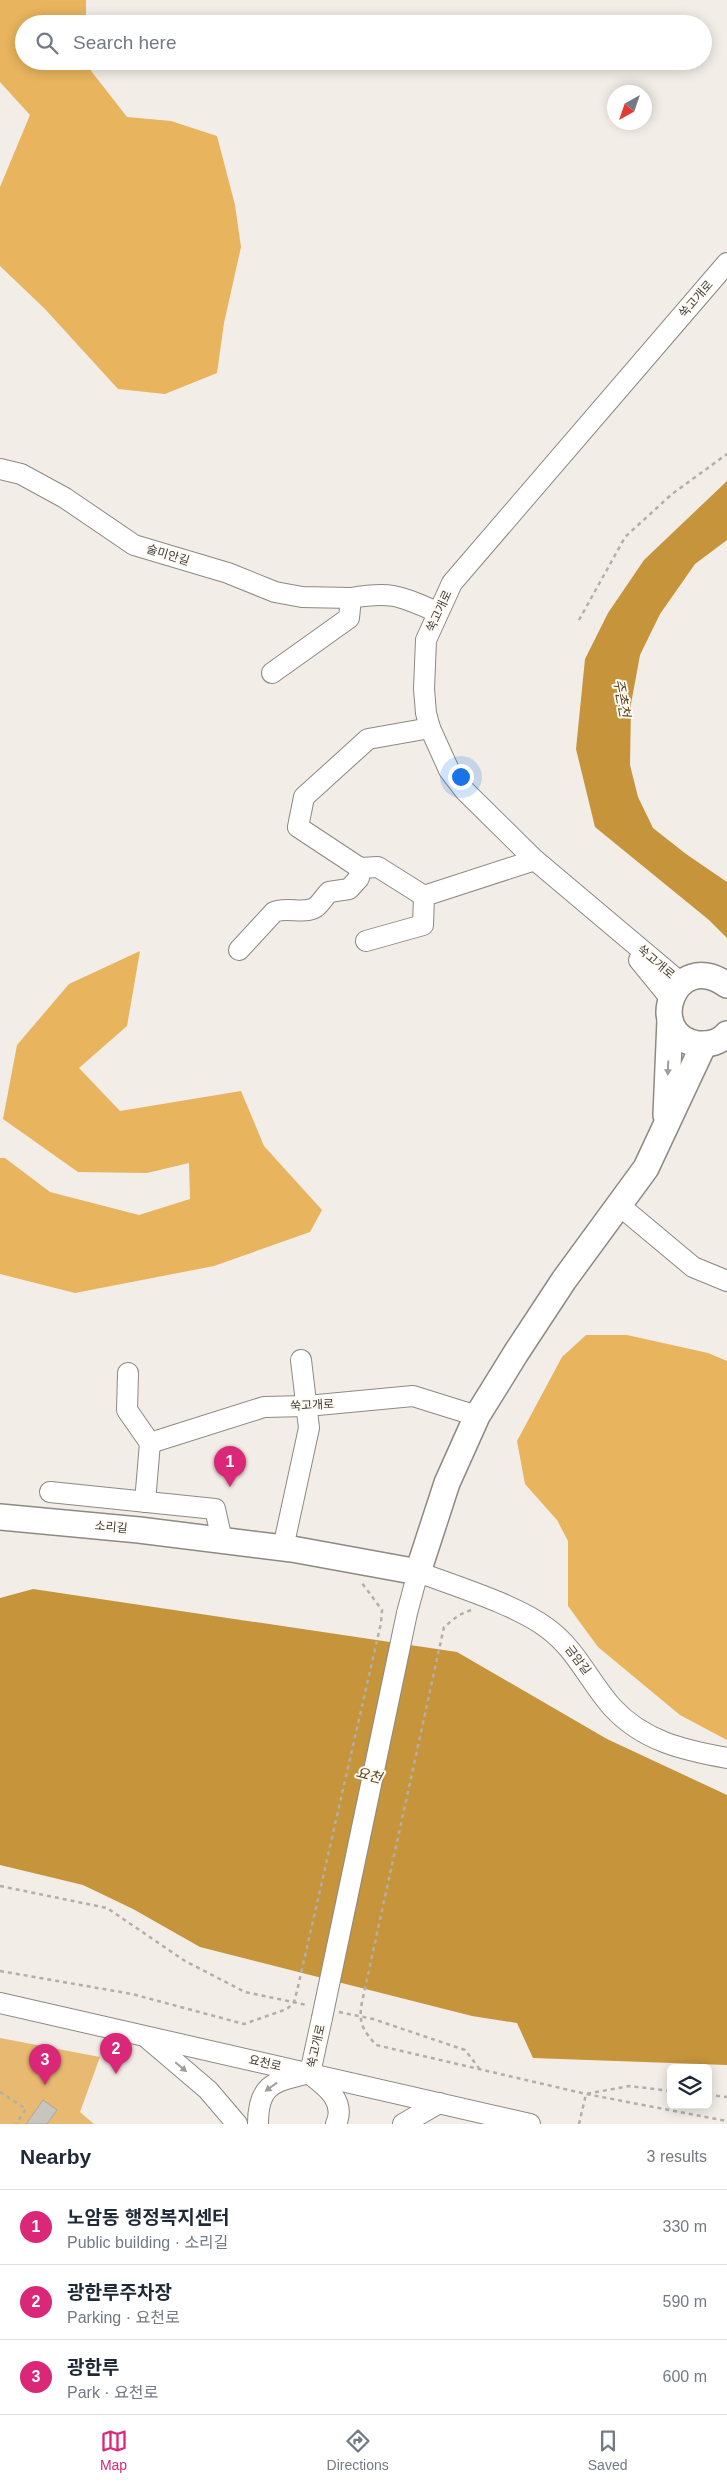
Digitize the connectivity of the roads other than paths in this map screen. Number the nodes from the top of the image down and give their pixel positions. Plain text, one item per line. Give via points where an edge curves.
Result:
1 (727, 263) edge
2 (0, 469) edge
3 (352, 598) junction
4 (437, 612) junction
5 (272, 673) dead end
6 (430, 728) junction
7 (535, 860) junction
8 (360, 868) junction
9 (424, 896) junction
10 (366, 941) dead end
11 (239, 950) dead end
12 (727, 985) edge
13 (674, 1000) junction
14 (727, 1034) edge
15 (704, 1044) junction
16 (666, 1127) junction
17 (620, 1206) junction
18 (727, 1281) edge
19 (301, 1360) dead end
20 (128, 1373) dead end
21 (307, 1406) junction
22 (477, 1416) junction
23 (150, 1442) junction
24 (50, 1492) dead end
25 (145, 1502) junction
26 (0, 1518) edge
27 (222, 1540) junction
28 (282, 1548) junction
29 (418, 1572) junction
30 (727, 1758) edge
31 (0, 2003) edge
32 (144, 2035) junction
33 (310, 2074) junction
34 (439, 2103) junction
35 (476, 2117) edge
36 (238, 2124) edge
37 (258, 2124) edge
38 (336, 2124) edge
39 (403, 2124) edge
40 (530, 2124) edge

1 - 4 street, 쑥고개로 via 452,583
2 - 3 street, 술미안길 via 21,474 65,498 134,545 228,573 274,592 302,597
3 - 4 street, 술미안길 via 379,593 401,596
3 - 5 street via 349,618
4 - 6 street, 쑥고개로 via 426,640 424,689
6 - 7 street, 쑥고개로 via 449,770 465,791
6 - 8 street via 368,740 304,798 298,827
7 - 9 street
7 - 13 street, 쑥고개로 via 607,922
8 - 9 street via 378,867
8 - 11 street via 359,878 349,889 329,892 308,911 281,909 274,912
9 - 10 street via 422,926
12 - 13 main road via 707,975 695,976
13 - 15 main road via 683,1038
13 -> 16 main road
14 - 15 main road
15 - 16 main road
16 - 17 main road via 646,1168
17 - 18 street via 693,1267
17 - 22 main road via 564,1280
19 - 21 street
20 - 23 street via 126,1410
21 - 22 street, 쑥고개로 via 413,1396
21 - 23 street, 쑥고개로 via 264,1407
21 - 28 street via 309,1428
22 - 29 main road via 447,1483
23 - 25 street
24 - 25 street
25 - 27 street via 215,1509
26 - 27 main road, 소리길
27 - 28 main road, 소리길
28 - 29 main road, 소리길
29 - 30 street, 금암길 via 534,1619 570,1647 611,1706 642,1731 681,1750
29 - 33 street, 쑥고개로, bridge via 406,1613
31 - 32 street, 요천로
32 - 33 street, 요천로
32 -> 36 street via 208,2090
33 - 34 street, 요천로
33 -> 37 street via 283,2080 263,2093 259,2100
33 - 38 street via 323,2084 338,2104 340,2114
34 - 35 street, 요천로
34 - 39 street
35 - 40 street, 요천로

